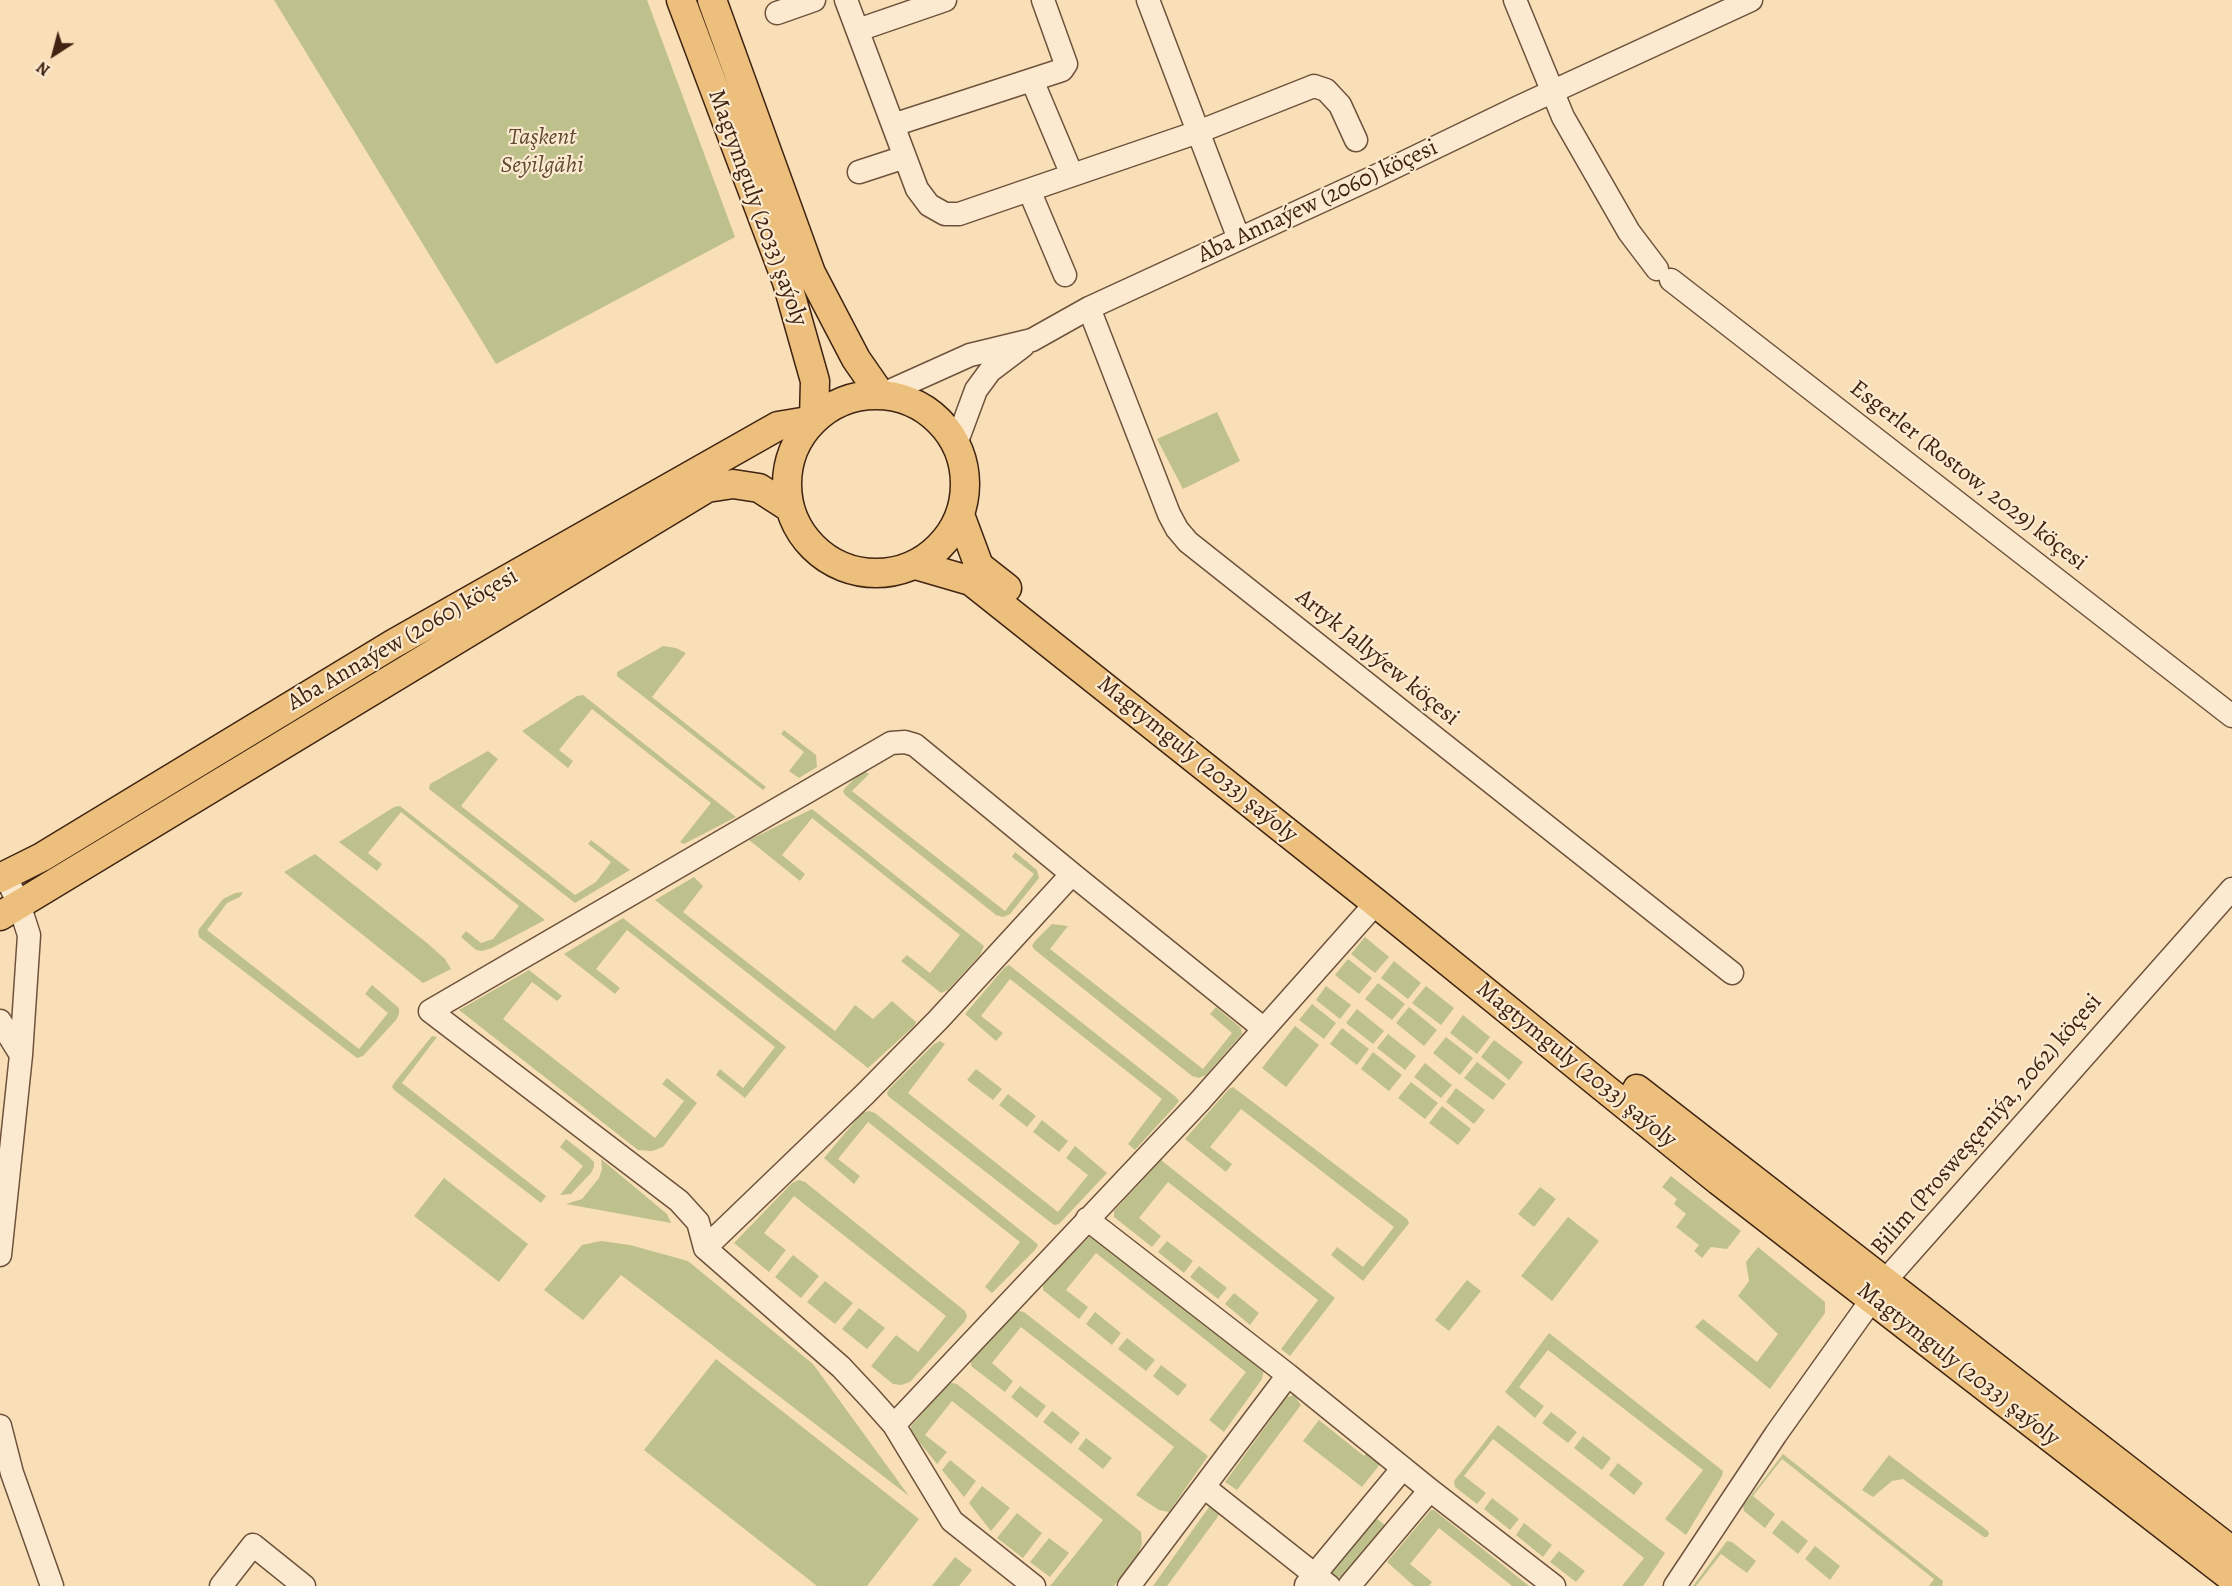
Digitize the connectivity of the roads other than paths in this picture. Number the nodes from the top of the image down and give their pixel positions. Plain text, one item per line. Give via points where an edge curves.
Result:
1 (681, 0) edge
2 (712, 0) edge
3 (814, 0) edge
4 (846, 0) edge
5 (945, 0) edge
6 (1043, 0) edge
7 (1148, 0) edge
8 (1515, 0) edge
9 (1751, 0) edge
10 (777, 13) dead end
11 (858, 30) junction
12 (1032, 80) junction
13 (1552, 92) junction
14 (893, 125) junction
15 (1198, 132) junction
16 (1356, 140) dead end
17 (905, 157) junction
18 (859, 172) dead end
19 (1072, 175) junction
20 (1029, 190) junction
21 (1239, 239) junction
22 (1065, 275) dead end
23 (1089, 308) junction
24 (1032, 340) junction
25 (881, 395) junction
26 (813, 420) junction
27 (956, 444) junction
28 (790, 508) junction
29 (960, 514) junction
30 (916, 565) junction
31 (2232, 716) edge
32 (1072, 874) junction
33 (3, 876) edge
34 (2232, 889) edge
35 (1376, 903) junction
36 (10, 910) edge
37 (1732, 973) dead end
38 (0, 1021) edge
39 (1264, 1029) junction
40 (21, 1055) junction
41 (1087, 1219) junction
42 (705, 1248) junction
43 (0, 1255) edge
44 (1879, 1289) junction
45 (1288, 1375) junction
46 (894, 1425) junction
47 (0, 1426) edge
48 (1403, 1468) junction
49 (1203, 1487) junction
50 (1430, 1490) junction
51 (2232, 1551) edge
52 (2232, 1578) edge
53 (1316, 1582) edge
54 (52, 1586) edge
55 (221, 1586) edge
56 (304, 1586) edge
57 (1034, 1586) edge
58 (1129, 1586) edge
59 (1349, 1586) edge
60 (1554, 1586) edge
61 (1675, 1586) edge

1 - 26 main road, Magtymguly (2033) şaýoly via 787,282 815,381
2 - 25 main road, Magtymguly (2033) şaýoly via 811,273 856,359
3 - 10 street
4 - 11 street
5 - 11 street
6 - 12 street via 1066,64 1062,70
7 - 15 street
8 - 13 street, Esgerler (Rostow, 2029) köçesi
9 - 13 street, Aba Annaýew (2060) köçesi
11 - 14 street
12 - 14 street
12 - 19 street
13 - 21 street, Aba Annaýew (2060) köçesi
13 - 31 street, Esgerler (Rostow, 2029) köçesi via 1629,232 1664,274
14 - 17 street
15 - 16 street via 1314,86 1326,90 1341,105
15 - 19 street
15 - 21 street
17 - 18 street
17 - 20 street via 917,189 929,205 945,214 959,214
19 - 20 street
20 - 22 street
21 - 23 street, Aba Annaýew (2060) köçesi
23 - 24 street, Aba Annaýew (2060) köçesi
23 - 37 street, Artyk Jallyýew köçesi via 1169,514 1188,542
24 - 25 street, Aba Annaýew (2060) köçesi via 970,356
24 - 27 street via 990,371 976,390
25 - 26 main road via 859,396 830,407
25 - 27 main road via 903,399 923,409 942,424
26 - 28 main road via 790,459 786,484
26 - 33 main road, Aba Annaýew (2060) köçesi via 778,426 393,644 42,857
27 - 29 main road via 965,491
28 - 30 main road via 802,533 820,553 843,567 870,573
28 - 36 main road, Aba Annaýew (2060) köçesi via 759,488 733,484 707,489
29 - 30 main road via 951,533
29 - 44 main road, Magtymguly (2033) şaýoly via 979,566 1732,1165
30 - 35 main road, Magtymguly (2033) şaýoly via 971,581
32 - 39 street
32 - 42 street via 898,1061
32 - 42 street via 915,745 891,742 430,1011 679,1201 698,1222
33 - 36 street
34 - 44 street, Bilim (Prosweşçeniýa, 2062) köçesi
35 - 39 street
35 - 44 main road, Magtymguly (2033) şaýoly via 1719,1181
36 - 40 street via 29,935
38 - 40 street
39 - 41 street
40 - 43 street
41 - 45 street
41 - 46 street
42 - 46 street via 840,1367
44 - 51 main road, Magtymguly (2033) şaýoly
44 - 52 main road, Magtymguly (2033) şaýoly
44 - 61 street, Bilim (Prosweşçeniýa, 2062) köçesi
45 - 48 street
45 - 49 street
46 - 57 street via 952,1521
47 - 54 street via 12,1473
48 - 50 street
48 - 53 street
49 - 53 street
49 - 58 street
50 - 59 street
50 - 60 street
55 - 56 street via 253,1545

